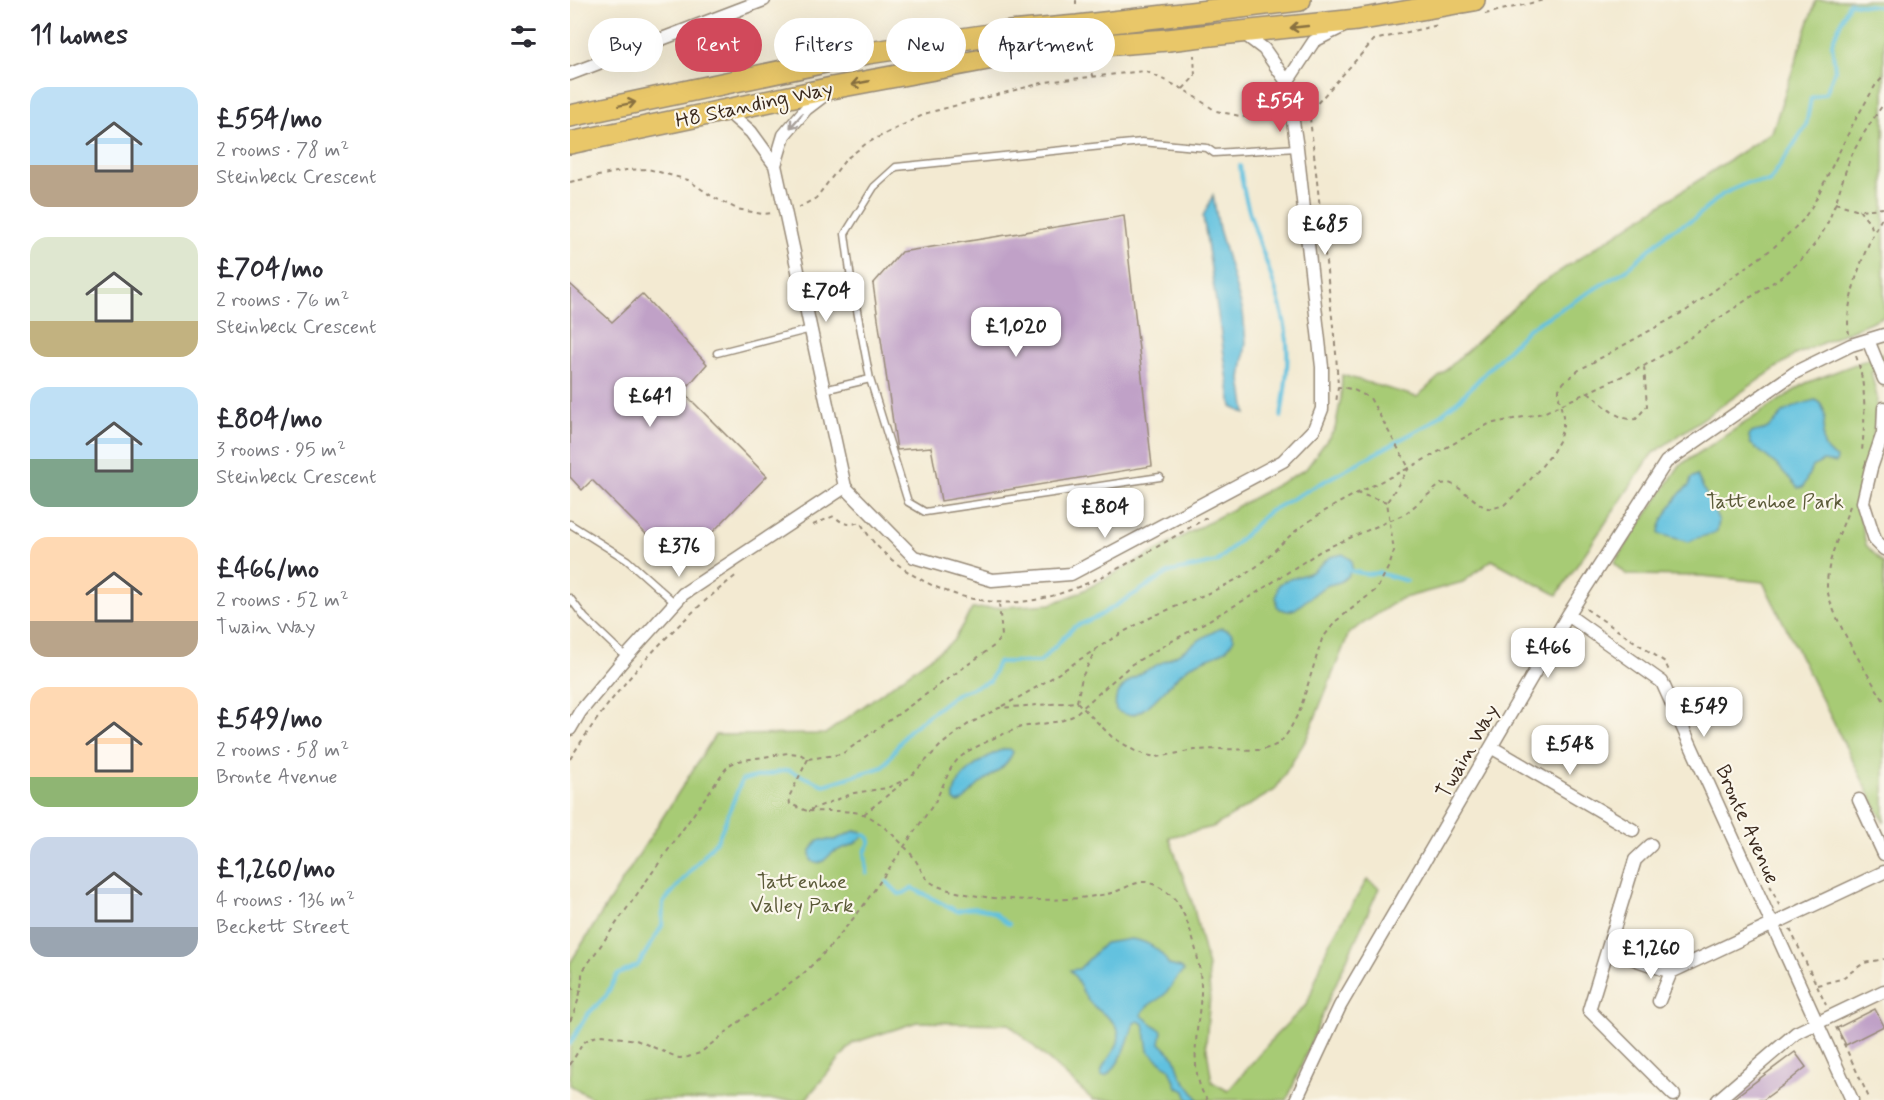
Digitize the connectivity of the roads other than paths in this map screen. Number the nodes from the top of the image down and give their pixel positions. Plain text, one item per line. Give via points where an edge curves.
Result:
1 (764, 0) edge
2 (1300, 0) edge
3 (1475, 8) edge
4 (1357, 20) junction
5 (1244, 33) junction
6 (570, 74) edge
7 (1287, 82) junction
8 (832, 88) junction
9 (726, 110) junction
10 (570, 116) edge
11 (570, 143) edge
12 (1297, 148) junction
13 (775, 165) junction
14 (812, 329) junction
15 (1884, 335) edge
16 (1868, 340) junction
17 (717, 353) dead end
18 (870, 379) junction
19 (1884, 379) edge
20 (824, 390) junction
21 (1884, 408) edge
22 (1160, 477) dead end
23 (845, 488) junction
24 (570, 524) edge
25 (1884, 549) edge
26 (570, 598) edge
27 (674, 602) junction
28 (1568, 615) junction
29 (626, 657) junction
30 (570, 729) edge
31 (1491, 747) junction
32 (1859, 800) dead end
33 (1633, 830) dead end
34 (1651, 845) dead end
35 (1884, 854) edge
36 (1884, 872) edge
37 (1772, 925) junction
38 (1608, 950) junction
39 (1671, 972) junction
40 (1884, 991) edge
41 (1659, 1001) dead end
42 (1816, 1022) junction
43 (1674, 1095) dead end
44 (1296, 1100) edge
45 (1718, 1100) edge
46 (1852, 1100) edge

1 - 6 street
10 -> 2 highway, H8 Standing Way, bridge via 868,53 1009,32
3 - 4 highway, H8 Standing Way
4 -> 5 highway, H8 Standing Way
4 - 7 street via 1314,41
5 - 7 street via 1264,49
5 -> 8 highway, H8 Standing Way, bridge via 1004,56
7 - 12 street
8 - 9 highway, H8 Standing Way
8 -> 13 street via 806,109 784,135
9 - 11 highway, H8 Standing Way
9 - 13 street via 751,132
12 - 18 lane via 1214,153 1208,148 1142,142 896,167 874,187 845,234
12 - 23 street via 1322,367 1322,409 1314,429 1283,461 1071,574 992,580 914,557
13 - 14 street
14 - 17 lane
14 - 20 street
15 - 16 street, Twain Way
16 - 19 street
16 - 28 street, Twain Way via 1797,372 1666,462
18 - 20 lane
18 - 22 lane via 908,502 925,512
20 - 23 street
21 - 25 street via 1883,433 1863,502 1875,540
23 - 27 street
24 - 27 lane via 627,560
26 - 29 lane
27 - 29 street
28 - 31 street, Twain Way
28 - 37 street, Bronte Avenue via 1662,682
29 - 30 street
31 - 33 street
31 - 44 street, Twain Way via 1340,1006
32 - 35 street
34 - 38 street via 1635,860
36 - 37 street
37 - 39 street
37 - 42 street, Bronte Avenue
38 - 39 street
38 - 43 street via 1589,1010
39 - 41 street
40 - 42 street
42 - 45 street via 1796,1033
42 - 46 street, Bronte Avenue

